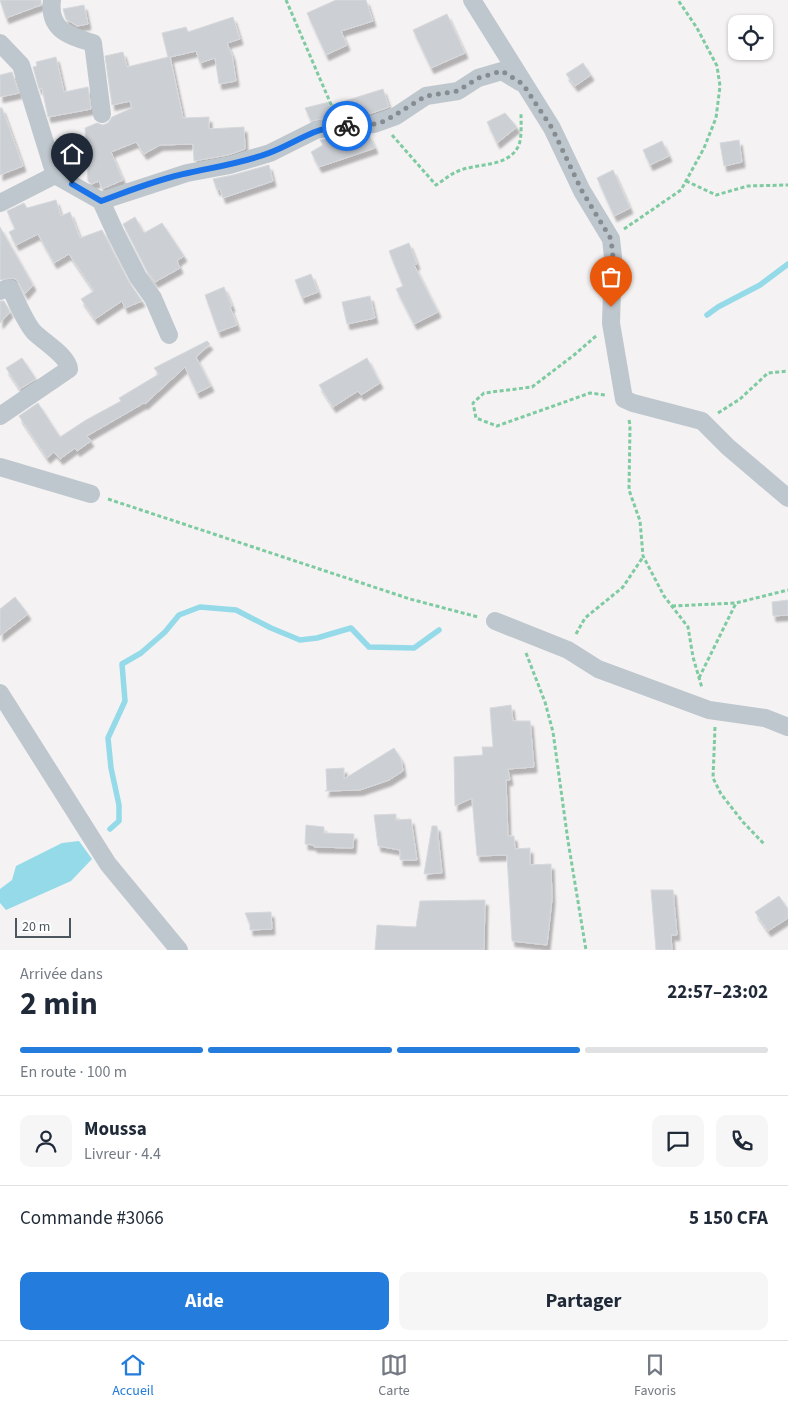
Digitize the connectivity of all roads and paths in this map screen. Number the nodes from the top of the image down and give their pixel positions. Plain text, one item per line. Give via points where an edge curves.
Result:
1 (52, 0) edge
2 (286, 0) edge
3 (472, 0) edge
4 (678, 0) edge
5 (0, 43) edge
6 (523, 84) junction
7 (102, 114) dead end
8 (374, 124) junction
9 (339, 126) junction
10 (55, 175) junction
11 (686, 181) junction
12 (788, 185) edge
13 (101, 201) junction
14 (0, 203) edge
15 (611, 239) junction
16 (0, 291) edge
17 (611, 323) junction
18 (169, 334) dead end
19 (788, 371) edge
20 (624, 398) junction
21 (0, 416) edge
22 (702, 421) junction
23 (0, 467) edge
24 (91, 494) joint
25 (788, 498) edge
26 (643, 556) junction
27 (788, 590) edge
28 (736, 604) junction
29 (672, 606) junction
30 (495, 621) joint
31 (517, 630) junction
32 (568, 650) junction
33 (699, 678) junction
34 (0, 693) edge
35 (709, 710) junction
36 (788, 726) edge
37 (765, 846) dead end
38 (179, 950) edge
39 (586, 950) edge

1 - 7 street via 55,23 66,34 93,43
2 - 9 path
3 - 6 street
4 - 11 path via 716,66 720,86 710,135
5 - 10 street via 21,65
6 - 8 street via 502,71 478,78 458,91 426,96 396,116
6 - 8 path via 519,144 511,155 498,163 480,164 456,172 436,185 393,135
6 - 15 street via 552,128 582,191
8 - 9 street
9 - 13 street via 316,130 270,153 187,173
10 - 13 street
10 - 14 street
11 - 12 path via 716,194 748,186
11 - 15 path via 680,190
13 - 18 street
15 - 17 street
16 - 21 street via 10,288 33,332 54,348 69,367
17 - 20 street
17 - 20 path via 532,387 484,393 472,403 476,418 497,426 590,394
19 - 22 path via 768,373 740,400
20 - 22 street
20 - 26 path via 630,425 629,490 640,521
22 - 25 street
23 - 24 street
24 - 30 path via 410,599
26 - 29 path
26 - 32 path via 623,587 585,618
27 - 28 path
28 - 29 path
28 - 33 path
29 - 33 path via 688,627
30 - 31 street
31 - 32 street
31 - 39 path via 553,732
32 - 35 street via 598,669
33 - 35 path
34 - 38 street via 108,864
35 - 36 street via 765,718
35 - 37 path via 715,725 713,778 720,794

